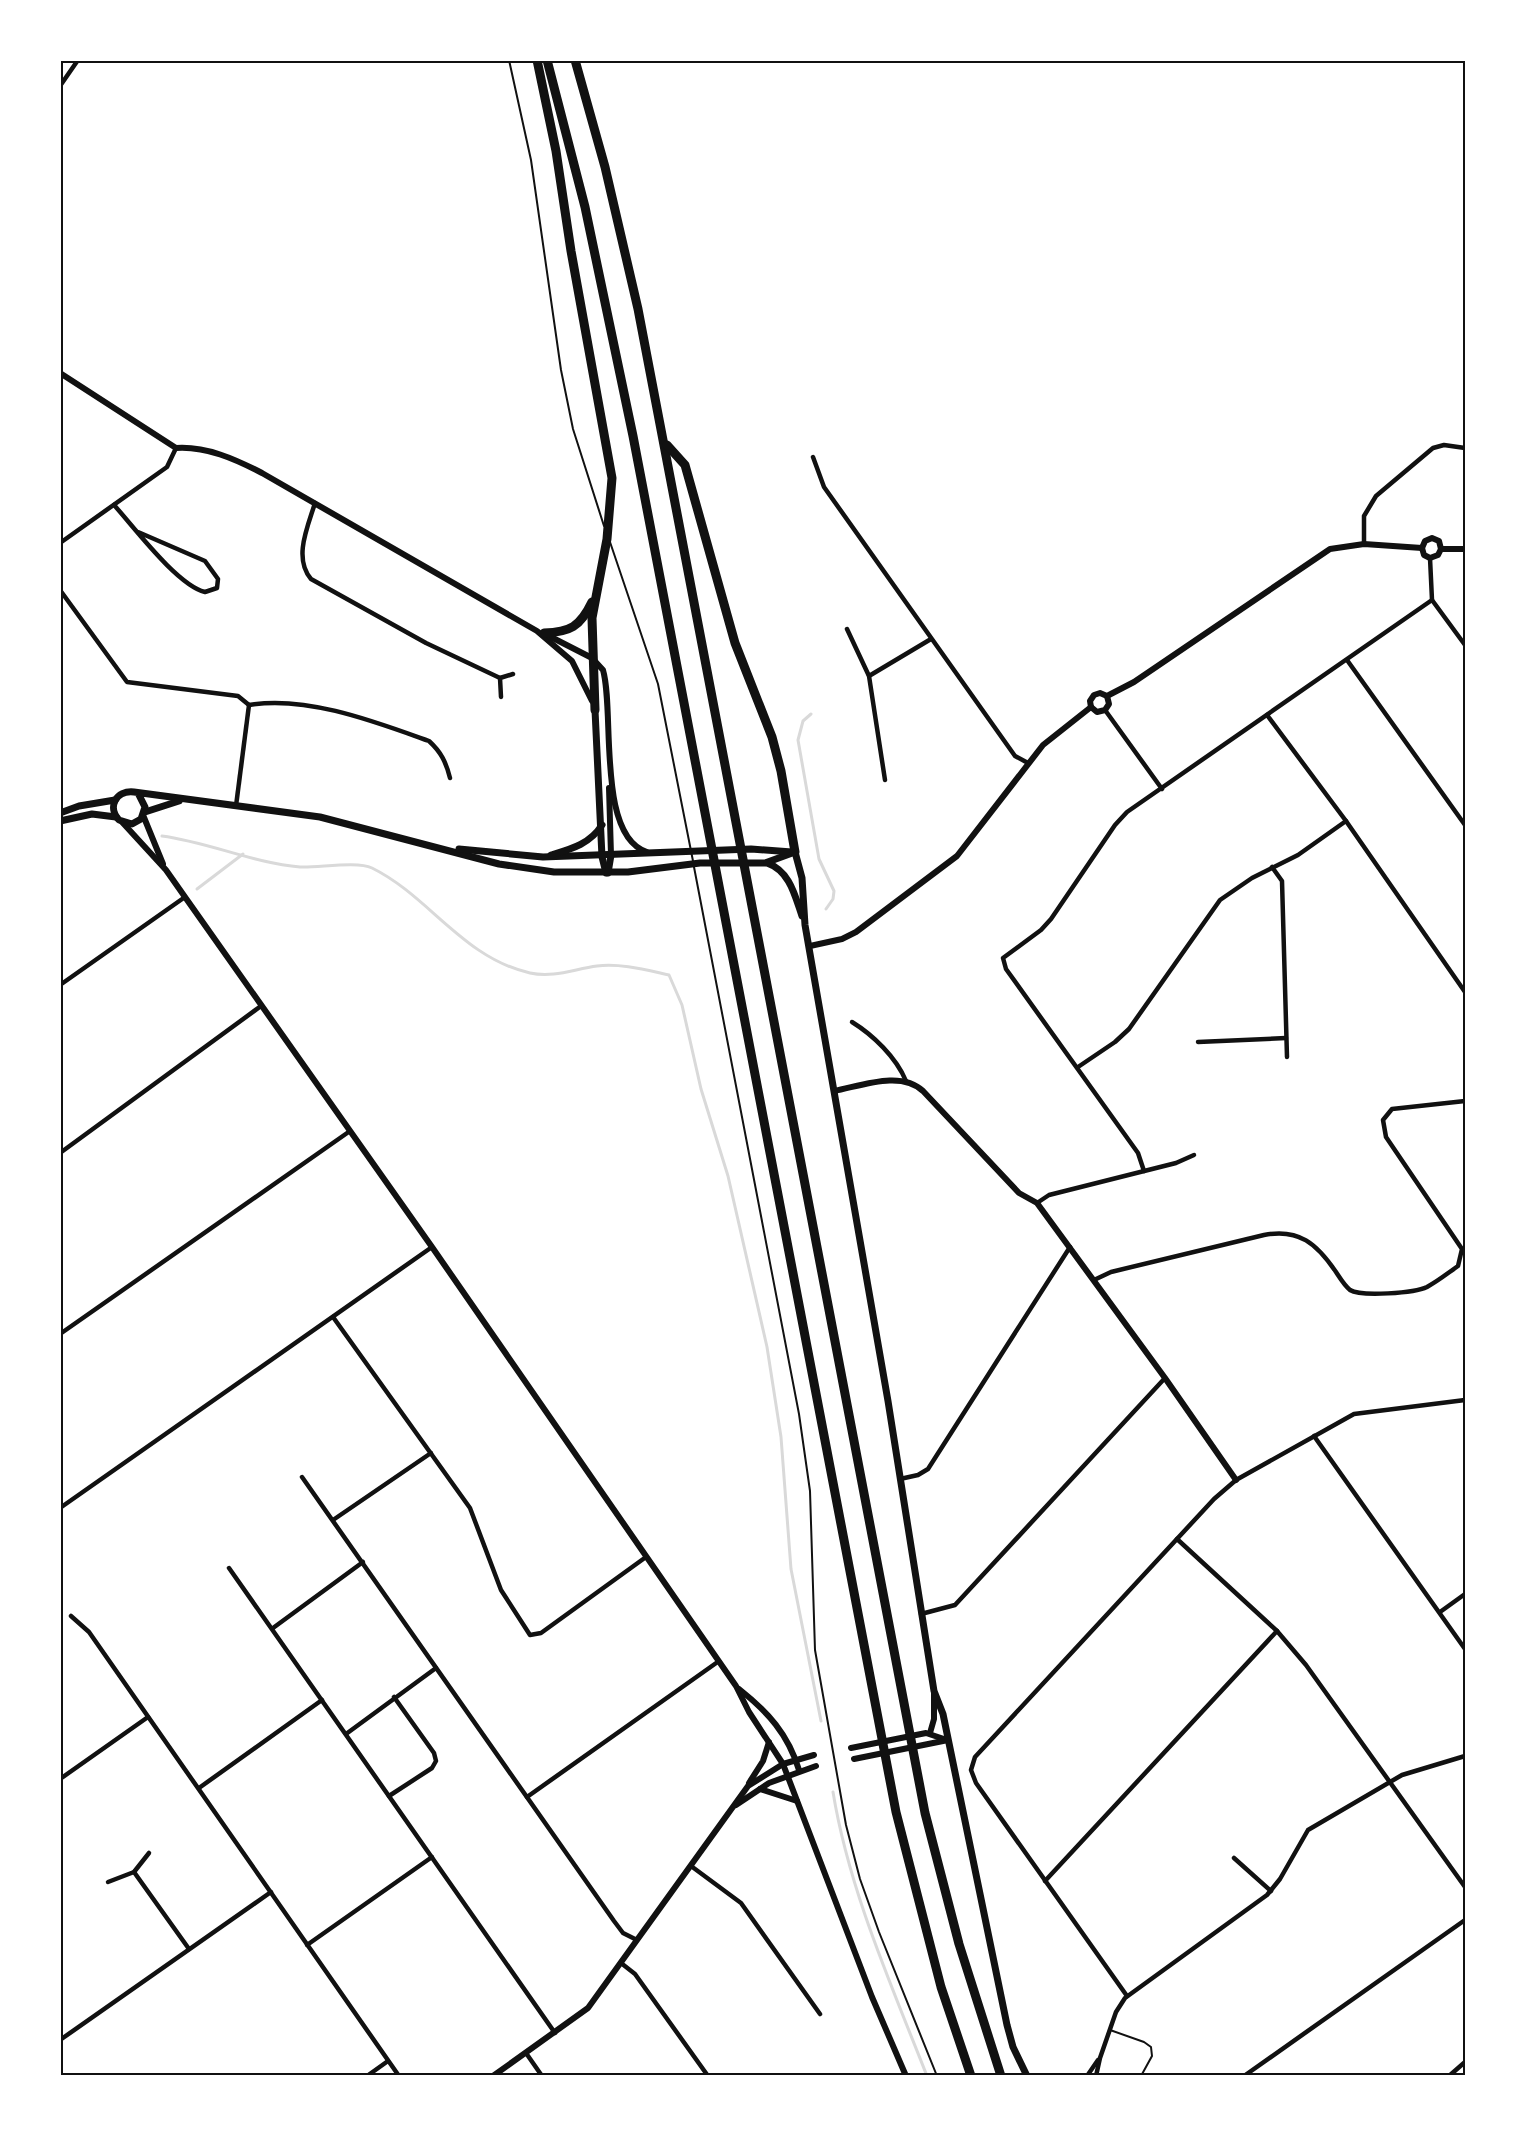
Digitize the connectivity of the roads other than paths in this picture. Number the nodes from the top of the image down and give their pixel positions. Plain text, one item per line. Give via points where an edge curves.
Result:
1 (78, 60) edge
2 (509, 60) edge
3 (537, 60) edge
4 (547, 60) edge
5 (575, 60) edge
6 (60, 86) edge
7 (60, 373) edge
8 (665, 443) junction
9 (176, 448) junction
10 (1465, 448) edge
11 (813, 457) dead end
12 (315, 503) junction
13 (114, 505) junction
14 (138, 532) junction
15 (60, 543) edge
16 (1364, 544) junction
17 (1422, 548) junction
18 (1441, 549) junction
19 (1465, 549) edge
20 (1430, 558) junction
21 (60, 590) edge
22 (595, 595) junction
23 (1432, 600) junction
24 (847, 629) dead end
25 (541, 632) junction
26 (930, 639) junction
27 (1465, 645) edge
28 (592, 658) junction
29 (1347, 660) junction
30 (513, 674) dead end
31 (869, 676) junction
32 (500, 678) junction
33 (1107, 696) junction
34 (501, 697) dead end
35 (249, 705) junction
36 (1091, 707) junction
37 (595, 710) junction
38 (1105, 710) junction
39 (1267, 715) junction
40 (1028, 763) junction
41 (610, 769) junction
42 (450, 778) dead end
43 (885, 780) dead end
44 (1162, 789) junction
45 (139, 795) junction
46 (115, 800) junction
47 (181, 801) junction
48 (236, 806) junction
49 (60, 813) edge
50 (144, 814) junction
51 (119, 820) junction
52 (60, 821) edge
53 (1346, 822) junction
54 (602, 825) junction
55 (1465, 825) edge
56 (436, 846) junction
57 (795, 852) junction
58 (653, 853) junction
59 (602, 855) junction
60 (611, 855) junction
61 (543, 857) junction
62 (765, 863) junction
63 (1272, 867) junction
64 (166, 870) junction
65 (607, 873) junction
66 (185, 897) junction
67 (805, 925) junction
68 (810, 946) junction
69 (60, 985) edge
70 (1465, 992) edge
71 (261, 1006) junction
72 (852, 1022) dead end
73 (1286, 1038) junction
74 (1198, 1042) dead end
75 (1287, 1056) dead end
76 (1078, 1067) junction
77 (906, 1081) junction
78 (834, 1091) junction
79 (1465, 1101) edge
80 (351, 1131) junction
81 (60, 1153) edge
82 (1194, 1155) dead end
83 (1144, 1171) junction
84 (1037, 1203) junction
85 (432, 1247) junction
86 (1071, 1247) junction
87 (1094, 1280) junction
88 (333, 1317) junction
89 (60, 1334) edge
90 (1165, 1378) junction
91 (1465, 1400) edge
92 (1314, 1436) junction
93 (431, 1453) junction
94 (302, 1477) dead end
95 (900, 1479) junction
96 (1236, 1480) junction
97 (60, 1508) edge
98 (333, 1520) junction
99 (1177, 1539) junction
100 (646, 1557) junction
101 (363, 1562) junction
102 (229, 1568) dead end
103 (1465, 1594) edge
104 (1440, 1612) junction
105 (921, 1614) junction
106 (71, 1616) dead end
107 (273, 1628) junction
108 (1277, 1631) junction
109 (1465, 1649) edge
110 (719, 1661) junction
111 (436, 1668) junction
112 (736, 1686) junction
113 (934, 1691) junction
114 (394, 1697) junction
115 (322, 1700) junction
116 (148, 1717) junction
117 (930, 1733) junction
118 (346, 1734) junction
119 (947, 1740) junction
120 (769, 1742) junction
121 (851, 1748) dead end
122 (814, 1755) dead end
123 (1465, 1756) edge
124 (796, 1759) junction
125 (854, 1759) dead end
126 (783, 1764) junction
127 (816, 1766) dead end
128 (799, 1770) junction
129 (788, 1775) junction
130 (60, 1779) edge
131 (1390, 1782) junction
132 (199, 1788) junction
133 (746, 1788) junction
134 (760, 1789) junction
135 (390, 1796) junction
136 (527, 1797) junction
137 (797, 1801) junction
138 (731, 1809) junction
139 (149, 1853) dead end
140 (432, 1857) junction
141 (1234, 1858) dead end
142 (691, 1866) junction
143 (134, 1872) junction
144 (1045, 1881) junction
145 (108, 1882) dead end
146 (1465, 1887) edge
147 (1271, 1891) junction
148 (271, 1892) junction
149 (1465, 1920) edge
150 (637, 1940) junction
151 (308, 1945) junction
152 (189, 1949) junction
153 (621, 1963) junction
154 (1126, 1996) junction
155 (820, 2014) dead end
156 (1110, 2030) junction
157 (555, 2033) junction
158 (60, 2040) edge
159 (526, 2053) junction
160 (1100, 2058) junction
161 (388, 2061) junction
162 (1465, 2062) edge
163 (367, 2076) edge
164 (399, 2076) edge
165 (493, 2076) edge
166 (542, 2076) edge
167 (708, 2076) edge
168 (906, 2076) edge
169 (937, 2076) edge
170 (970, 2076) edge
171 (1002, 2076) edge
172 (1027, 2076) edge
173 (1087, 2076) edge
174 (1096, 2076) edge
175 (1141, 2076) edge
176 (1244, 2076) edge
177 (1449, 2076) edge

1 - 6 street
2 - 169 lane via 533,171 573,429 658,684 800,1414 813,1532 815,1650 846,1825 879,1932
3 - 22 highway via 611,462 612,496
4 - 170 highway via 600,273 876,1721 928,1938
5 - 8 highway via 621,232
7 - 9 street
8 - 57 highway via 685,465 735,643 772,737
8 - 171 highway via 914,1760 950,1912
9 - 12 street via 197,449 239,461
9 - 13 street via 168,467
10 - 16 street via 1433,448 1376,496 1364,516
11 - 26 street via 824,487
12 - 25 street
12 - 32 street via 302,559 311,579 426,643
13 - 14 street
13 - 15 street
14 - 14 street via 207,562 218,579 217,588 207,592 194,588
16 - 17 street
16 - 33 street via 1330,549 1134,682
17 - 18 street via 1432,538
17 - 20 street
18 - 19 street
18 - 20 street
20 - 23 street
21 - 35 street via 127,682 238,696
22 - 25 highway via 578,626 564,632
22 - 28 highway
23 - 27 street
23 - 29 street
24 - 31 street
25 - 28 street
25 - 37 street via 576,666
26 - 31 street
26 - 40 street via 1015,756
28 - 37 highway
28 - 41 street via 605,677
29 - 39 street
29 - 55 street
30 - 32 street
31 - 43 street
32 - 34 street
33 - 36 street via 1094,695
33 - 38 street via 1109,704
35 - 42 street via 269,701 363,718 429,741 446,762
35 - 48 street
36 - 38 street via 1097,712
36 - 40 street via 1058,731
37 - 54 main road
38 - 44 street
39 - 44 street
39 - 53 street
40 - 68 street via 947,866 850,935
41 - 58 street via 615,800 630,840 640,850
41 - 60 street
44 - 76 street via 1127,812 1051,919 1004,958 1006,969
45 - 46 main road via 123,793
45 - 47 main road
45 - 50 main road
46 - 49 main road
46 - 51 main road via 113,807
47 - 48 main road
47 - 50 main road
48 - 56 main road via 320,817
50 - 51 main road via 132,824
50 - 64 street
51 - 52 main road via 81,815
51 - 64 street
53 - 63 street via 1298,855
53 - 70 street
54 - 59 main road
54 - 61 main road via 594,836 578,846
56 - 61 main road
56 - 65 main road via 531,870
57 - 58 main road via 751,849
57 - 62 main road
57 - 67 main road via 802,878
58 - 60 main road
59 - 60 main road
59 - 61 main road
59 - 65 main road
60 - 65 main road
62 - 65 main road via 700,863
62 - 67 main road via 778,868 786,877
63 - 73 street via 1282,881
63 - 76 street via 1220,900 1129,1029
64 - 66 street
66 - 69 street
66 - 71 street
67 - 68 main road
68 - 78 main road
71 - 80 street
71 - 81 street
72 - 77 street via 869,1034 900,1068
73 - 74 street
73 - 75 street
76 - 83 street via 1138,1153
77 - 78 street
77 - 84 street via 923,1091 1019,1193
78 - 95 main road
79 - 87 street via 1392,1109 1383,1120 1386,1137 1462,1249 1458,1266 1427,1288 1354,1292 1315,1245 1284,1232 1111,1272
80 - 85 street
80 - 89 street
82 - 83 street
83 - 84 street via 1048,1195
84 - 86 street
85 - 88 street
85 - 100 street
86 - 87 street
86 - 95 street via 928,1469
87 - 90 street
88 - 93 street
88 - 97 street
90 - 96 street
90 - 105 street via 955,1605
91 - 92 street via 1354,1414
92 - 96 street
92 - 104 street
93 - 98 street
93 - 100 street via 470,1508 501,1590 530,1635 541,1633
94 - 98 street
95 - 105 main road
96 - 99 street
98 - 101 street
99 - 108 street
99 - 144 street via 973,1763 976,1783
100 - 110 street
101 - 107 street
101 - 111 street
102 - 107 street
103 - 104 street
104 - 109 street
105 - 113 main road
106 - 116 street via 87,1630
107 - 115 street
108 - 131 street
108 - 144 street
110 - 112 street
110 - 136 street
111 - 114 street
111 - 136 street
112 - 120 street
112 - 124 street via 773,1718
113 - 117 street
113 - 119 main road
114 - 118 street
114 - 135 street via 434,1753 435,1761 432,1768
115 - 118 street
115 - 132 street
116 - 130 street
116 - 132 street
117 - 119 street
117 - 121 street
118 - 135 street
119 - 125 street
119 - 172 main road via 1007,2025
120 - 126 street
120 - 133 street via 763,1761
122 - 124 street
123 - 131 street via 1406,1773
124 - 126 street
124 - 128 street
126 - 129 street
126 - 133 street
127 - 128 street
128 - 129 street
129 - 134 street
129 - 137 street
131 - 146 street
131 - 147 street via 1308,1830
132 - 148 street
133 - 138 street
134 - 137 street
134 - 138 street
135 - 140 street
136 - 150 street via 621,1931
137 - 168 street
138 - 142 street
139 - 143 street
140 - 151 street
140 - 157 street
141 - 147 street
142 - 150 street
142 - 155 street via 741,1903
143 - 145 street
143 - 152 street
144 - 154 street
147 - 154 street
148 - 151 street
148 - 152 street
149 - 176 street
150 - 153 street
151 - 161 street
152 - 158 street
153 - 157 street via 588,2008
153 - 167 street via 635,1974
154 - 156 street
156 - 160 street
156 - 175 lane via 1152,2048
157 - 159 street
159 - 165 street
159 - 166 street
160 - 173 street
160 - 174 street
161 - 163 street
161 - 164 street
162 - 177 street

